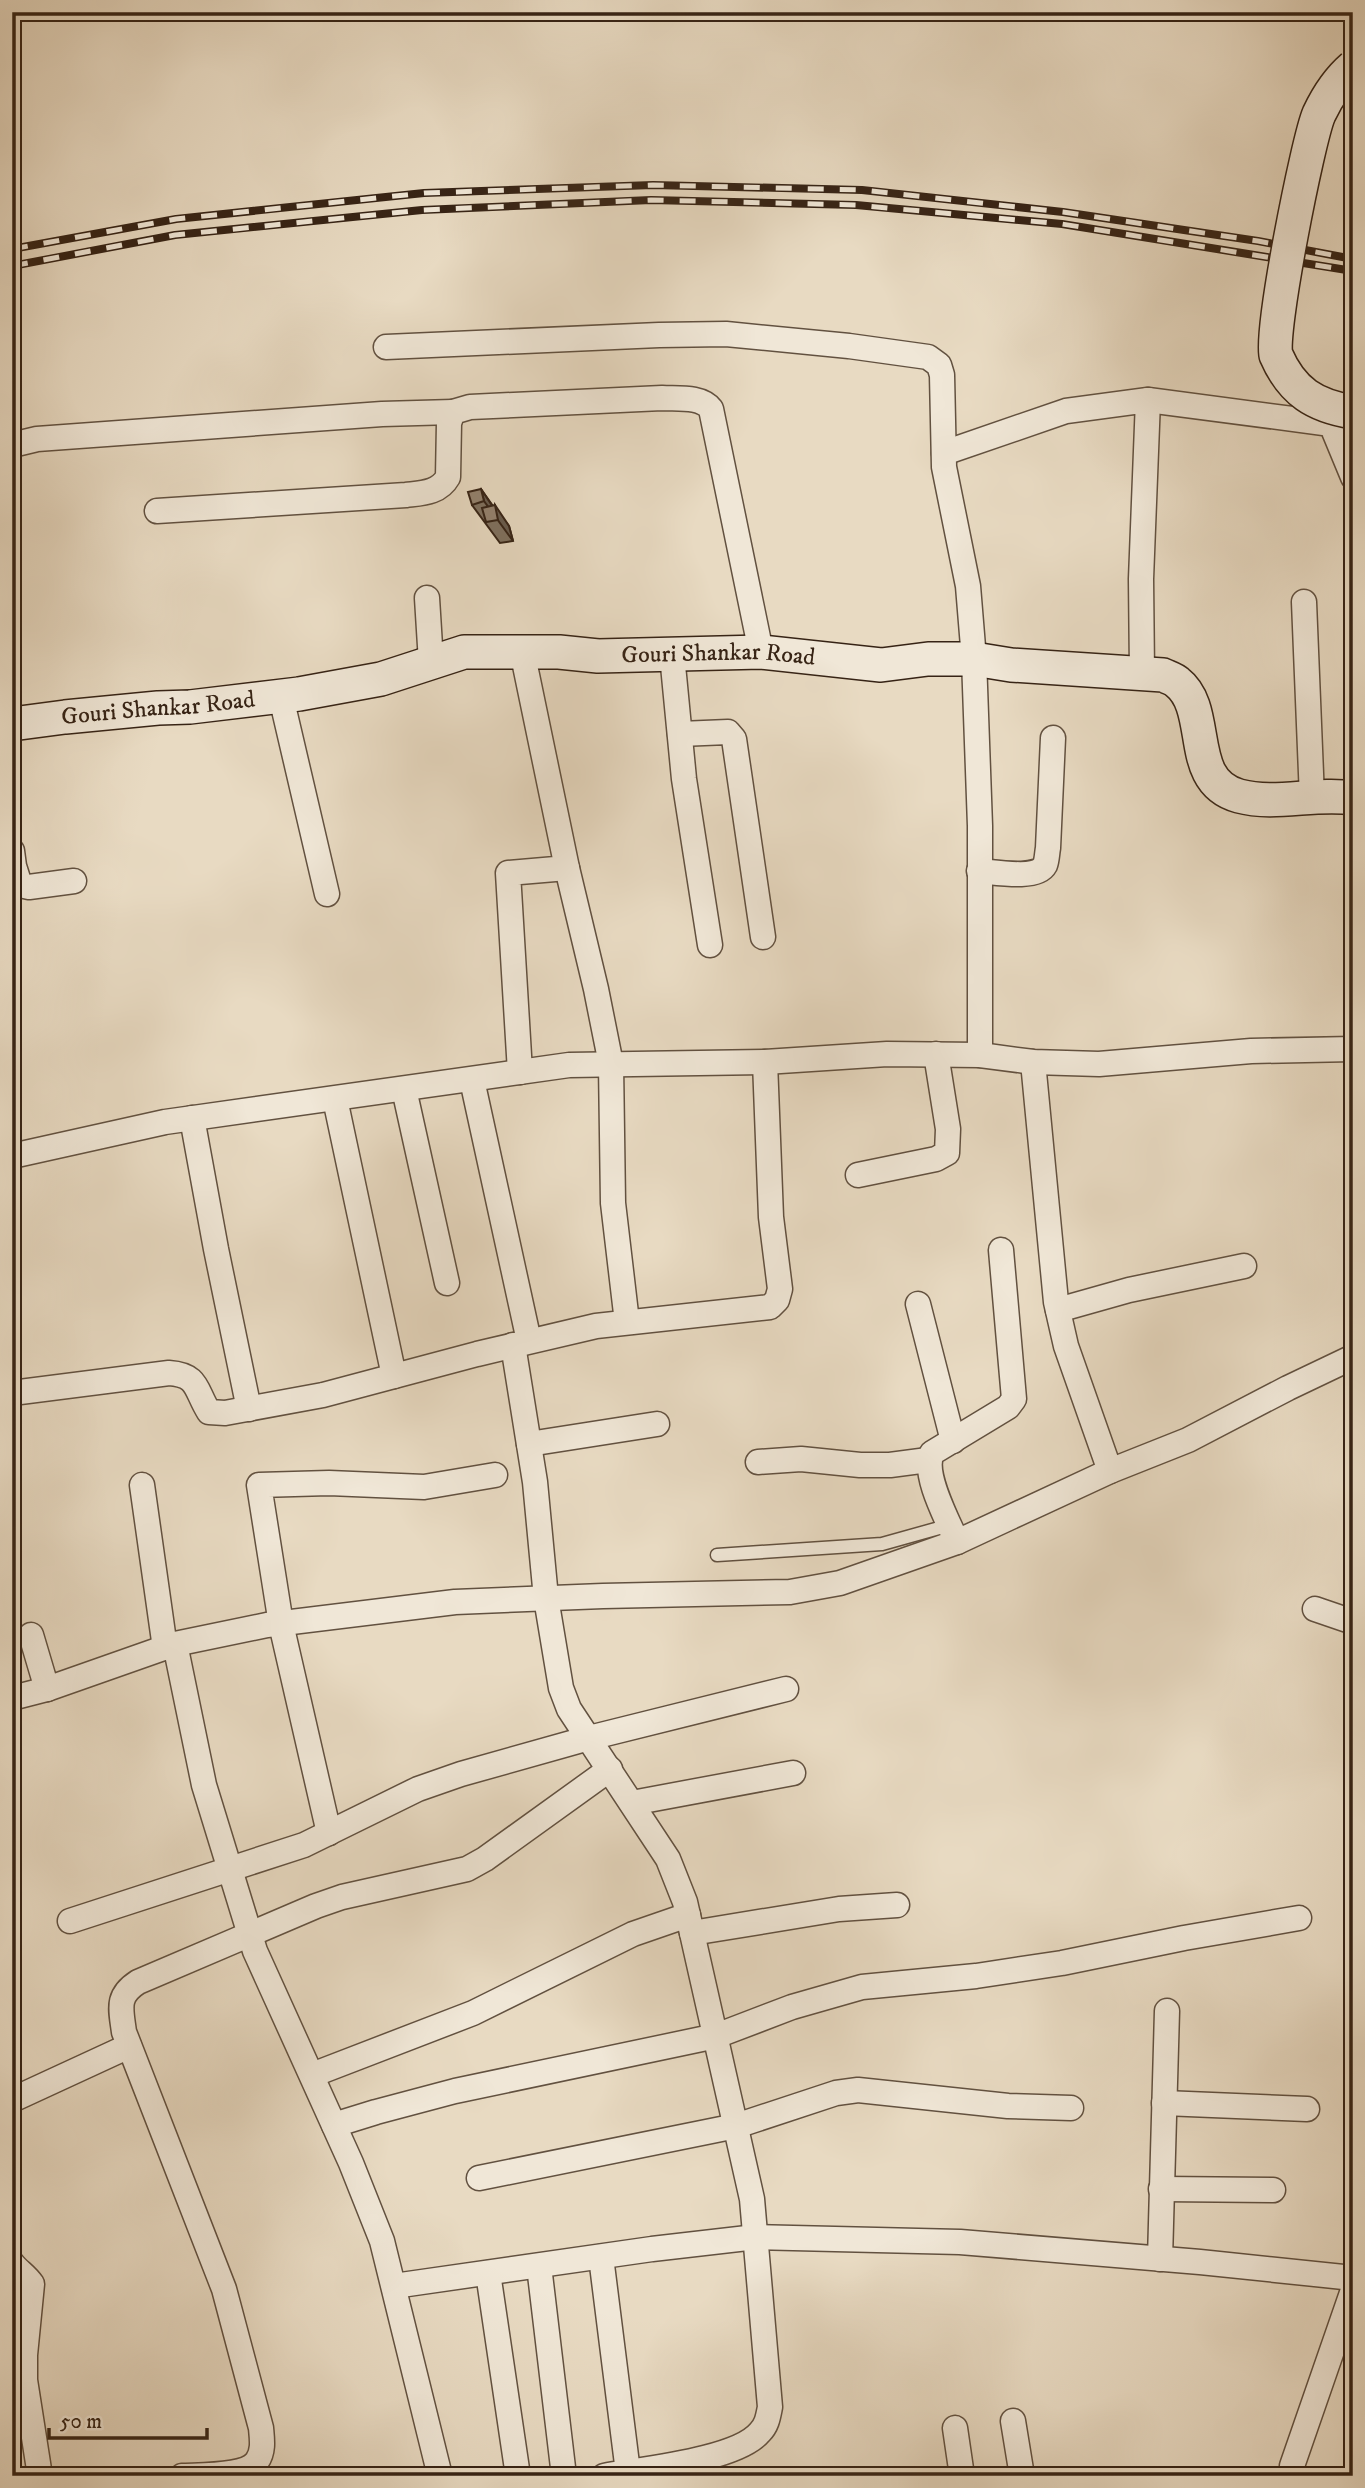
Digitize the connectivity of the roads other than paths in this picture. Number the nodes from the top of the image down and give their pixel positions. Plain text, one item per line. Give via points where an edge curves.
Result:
1 (1353, 66) edge
2 (386, 348) dead end
3 (1148, 400) junction
4 (453, 412) junction
5 (1353, 412) edge
6 (12, 444) edge
7 (944, 453) junction
8 (1353, 477) edge
9 (157, 511) dead end
10 (427, 598) dead end
11 (1304, 602) dead end
12 (522, 651) junction
13 (761, 652) junction
14 (672, 655) junction
15 (974, 659) junction
16 (431, 662) junction
17 (1142, 673) junction
18 (281, 697) junction
19 (12, 724) edge
20 (680, 734) junction
21 (1053, 738) dead end
22 (1312, 798) junction
23 (1353, 798) edge
24 (12, 851) edge
25 (567, 868) junction
26 (979, 871) junction
27 (74, 881) dead end
28 (327, 894) dead end
29 (763, 937) dead end
30 (710, 945) dead end
31 (1353, 1049) edge
32 (936, 1054) junction
33 (980, 1055) junction
34 (765, 1062) junction
35 (1033, 1062) junction
36 (611, 1064) junction
37 (520, 1072) junction
38 (472, 1080) junction
39 (404, 1089) junction
40 (335, 1099) junction
41 (192, 1118) junction
42 (12, 1156) edge
43 (858, 1175) dead end
44 (1001, 1250) dead end
45 (1244, 1266) dead end
46 (447, 1283) dead end
47 (918, 1304) dead end
48 (1058, 1310) junction
49 (627, 1322) junction
50 (521, 1343) junction
51 (1353, 1357) edge
52 (394, 1376) junction
53 (12, 1393) edge
54 (249, 1409) junction
55 (657, 1424) dead end
56 (953, 1441) junction
57 (529, 1444) junction
58 (928, 1460) junction
59 (758, 1462) dead end
60 (1110, 1471) junction
61 (495, 1475) dead end
62 (142, 1486) dead end
63 (954, 1534) junction
64 (717, 1555) dead end
65 (547, 1598) junction
66 (1315, 1609) dead end
67 (1353, 1622) edge
68 (281, 1624) junction
69 (31, 1636) dead end
70 (170, 1646) junction
71 (47, 1689) junction
72 (786, 1689) dead end
73 (12, 1698) edge
74 (589, 1738) junction
75 (610, 1769) junction
76 (793, 1773) dead end
77 (632, 1803) junction
78 (329, 1833) junction
79 (230, 1871) junction
80 (897, 1905) dead end
81 (1298, 1918) dead end
82 (70, 1921) dead end
83 (690, 1924) junction
84 (250, 1935) junction
85 (1167, 2011) dead end
86 (716, 2036) junction
87 (129, 2046) junction
88 (312, 2075) junction
89 (12, 2100) edge
90 (1164, 2103) junction
91 (1071, 2108) dead end
92 (1307, 2109) dead end
93 (334, 2125) junction
94 (736, 2126) junction
95 (479, 2178) dead end
96 (1161, 2189) junction
97 (1273, 2190) dead end
98 (756, 2237) junction
99 (601, 2257) junction
100 (1160, 2259) junction
101 (538, 2266) junction
102 (14, 2268) edge
103 (488, 2273) junction
104 (1353, 2278) edge
105 (394, 2286) junction
106 (1350, 2304) edge
107 (1013, 2421) dead end
108 (955, 2428) dead end
109 (629, 2473) edge
110 (1289, 2473) edge
111 (40, 2476) edge
112 (182, 2476) edge
113 (440, 2476) edge
114 (518, 2476) edge
115 (564, 2476) edge
116 (962, 2476) edge
117 (1023, 2476) edge

1 - 5 street, bridge via 1341,76 1319,114 1308,152 1280,297 1275,352 1295,388 1329,408
2 - 7 street via 726,334 928,357 939,365 942,375
3 - 7 street via 1066,411
3 - 8 street via 1331,424
3 - 17 street
4 - 6 street
4 - 9 street via 447,477 434,491
4 - 13 street via 470,407 662,398 707,404
7 - 15 street via 968,586
10 - 16 street
11 - 22 street
12 - 14 street, Gouri Shankar Road
12 - 16 street, Gouri Shankar Road via 464,652
12 - 25 street
13 - 14 street, Gouri Shankar Road
13 - 15 street, Gouri Shankar Road via 881,665
14 - 20 street
15 - 17 street, Gouri Shankar Road
15 - 26 street
16 - 18 street, Gouri Shankar Road via 381,679
17 - 22 street, Gouri Shankar Road via 1178,682 1192,703 1208,772 1222,789 1268,800
18 - 19 street, Gouri Shankar Road
18 - 28 street
20 - 29 street via 728,732 734,739
20 - 30 street
21 - 26 street via 1045,865 1026,874
22 - 23 street, Gouri Shankar Road
24 - 27 street via 20,885
25 - 36 street
25 - 37 street via 508,873
26 - 33 street
31 - 35 street via 1251,1051 1099,1064
32 - 33 street
32 - 34 street
32 - 43 street via 947,1153
33 - 35 street
34 - 36 street
34 - 49 street via 777,1300 758,1310
35 - 48 street
36 - 37 street
36 - 49 street via 613,1203
37 - 38 street
38 - 39 street
38 - 50 street
39 - 40 street
39 - 46 street
40 - 41 street
40 - 52 street
41 - 42 street
41 - 54 street
44 - 56 street via 1014,1399
45 - 48 street
47 - 56 street
48 - 60 street
49 - 50 street
50 - 52 street
50 - 57 street
51 - 60 street via 1188,1440
52 - 54 street
53 - 54 street via 185,1374 209,1412
55 - 57 street
56 - 58 street
57 - 65 street
58 - 59 street via 890,1465 801,1459
58 - 63 street via 933,1485
60 - 63 street
61 - 68 street via 424,1487 260,1485
62 - 70 street
63 - 64 lane via 882,1544
63 - 65 street via 839,1583 790,1592
65 - 68 street via 454,1602
65 - 74 street via 561,1688
66 - 67 street
68 - 70 street
68 - 78 street
69 - 71 street
70 - 71 street
70 - 79 street
71 - 73 street
72 - 74 street
74 - 75 street
74 - 78 street via 418,1789
75 - 77 street
75 - 84 street via 467,1869 342,1897
76 - 77 street
77 - 83 street via 668,1859
78 - 79 street
79 - 82 street
79 - 84 street
80 - 83 street
81 - 86 street via 1062,1963 862,1987
83 - 86 street
83 - 88 street via 633,1934 473,2013
84 - 87 street via 126,1989 121,2010
84 - 88 street
85 - 90 street
86 - 93 street via 455,2091
86 - 94 street
87 - 89 street
87 - 112 street via 224,2289 261,2428 257,2462 234,2472
88 - 93 street
90 - 92 street
90 - 96 street
91 - 94 street via 858,2090
93 - 105 street via 382,2241
94 - 95 street
94 - 98 street
96 - 97 street
96 - 100 street
98 - 99 street
98 - 100 street via 960,2242
98 - 109 street via 768,2420 760,2433 733,2450
99 - 101 street
99 - 109 street
100 - 104 street
101 - 103 street
101 - 115 street
102 - 111 street via 32,2284 25,2355
103 - 105 street
103 - 114 street
105 - 113 street
106 - 110 street
107 - 117 street
108 - 116 street

